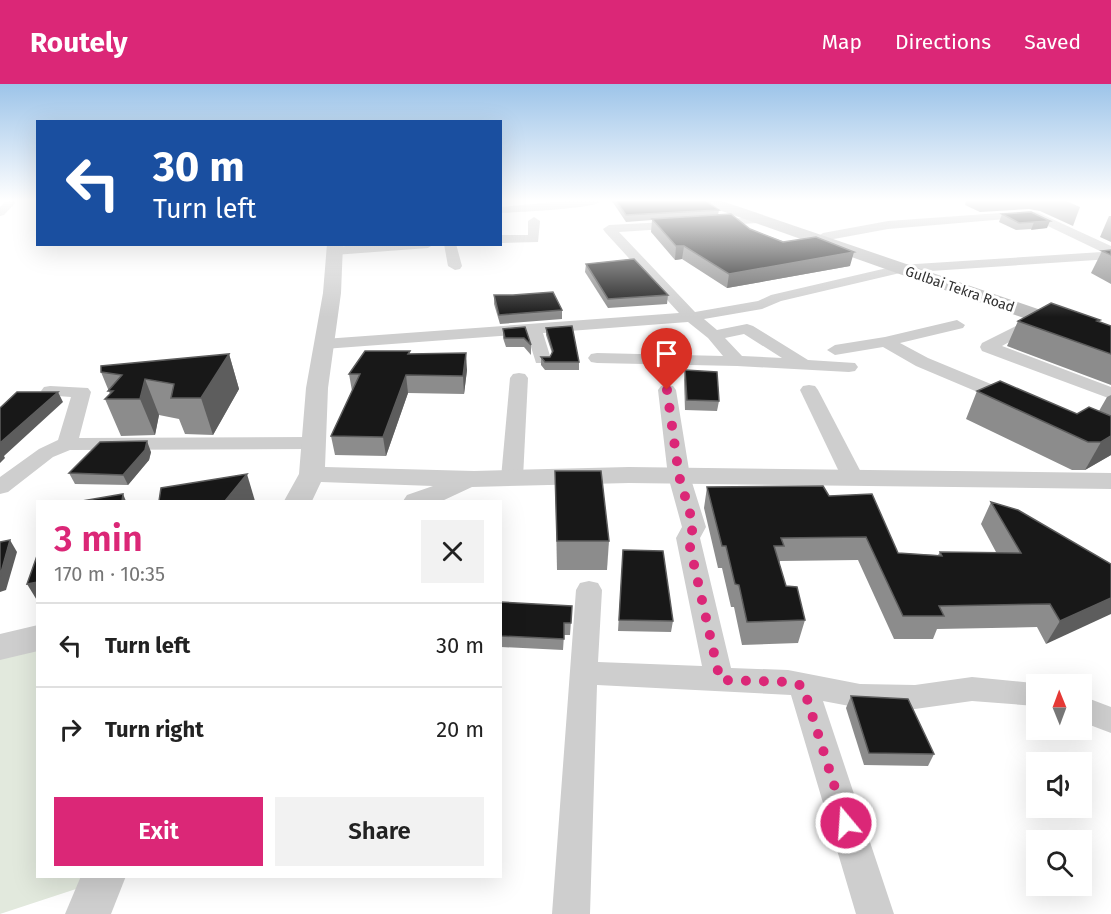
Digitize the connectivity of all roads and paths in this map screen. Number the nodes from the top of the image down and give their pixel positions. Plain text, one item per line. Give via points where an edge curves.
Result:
1 (619, 240) edge
2 (820, 240) edge
3 (830, 240) edge
4 (1084, 240) edge
5 (382, 246) edge
6 (450, 246) edge
7 (335, 248) edge
8 (1111, 253) edge
9 (455, 266) dead end
10 (907, 268) junction
11 (691, 317) junction
12 (1042, 318) junction
13 (957, 326) dead end
14 (534, 328) junction
15 (714, 335) junction
16 (1110, 336) edge
17 (885, 342) junction
18 (324, 344) junction
19 (835, 350) dead end
20 (542, 358) edge
21 (597, 358) dead end
22 (737, 361) junction
23 (804, 365) junction
24 (849, 367) dead end
25 (519, 378) dead end
26 (667, 390) dead end
27 (809, 390) dead end
28 (50, 391) edge
29 (1111, 393) edge
30 (1026, 406) edge
31 (312, 442) junction
32 (67, 444) junction
33 (312, 474) junction
34 (679, 476) junction
35 (512, 478) junction
36 (853, 478) junction
37 (474, 479) junction
38 (1111, 481) edge
39 (0, 488) edge
40 (299, 500) edge
41 (420, 500) edge
42 (589, 590) dead end
43 (36, 638) edge
44 (0, 647) edge
45 (583, 673) junction
46 (720, 680) junction
47 (803, 686) junction
48 (1026, 693) edge
49 (1092, 713) edge
50 (1111, 720) edge
51 (103, 878) edge
52 (88, 914) edge
53 (571, 914) edge
54 (875, 914) edge

1 - 11 street
2 - 10 main road, Gulbai Tekra Road
3 - 10 main road, Gulbai Tekra Road
4 - 8 street
5 - 7 street
6 - 9 street
7 - 18 street
8 - 10 street
10 - 11 street via 776,298 762,305
10 - 12 main road, Gulbai Tekra Road
10 - 16 main road, Gulbai Tekra Road
11 - 14 street
11 - 15 street
12 - 16 main road, Gulbai Tekra Road
12 - 29 street via 988,347
13 - 17 street
14 - 18 street
14 - 20 street
15 - 22 street
15 - 23 street via 747,328
17 - 19 street
17 - 30 street
18 - 31 street
21 - 22 street
22 - 23 street
23 - 24 street
25 - 35 street
26 - 34 street
27 - 36 street
28 - 32 street via 82,392
31 - 32 street
31 - 33 street
32 - 39 street via 46,453
33 - 37 street
33 - 40 street
34 - 35 street
34 - 36 street
34 - 46 street via 694,527 688,538
35 - 37 street
36 - 38 street
37 - 41 street
42 - 45 street
43 - 44 street
45 - 46 street
45 - 53 street
46 - 47 street
47 - 48 street via 860,696 915,697 972,689
47 - 54 street
49 - 50 street
51 - 52 street

